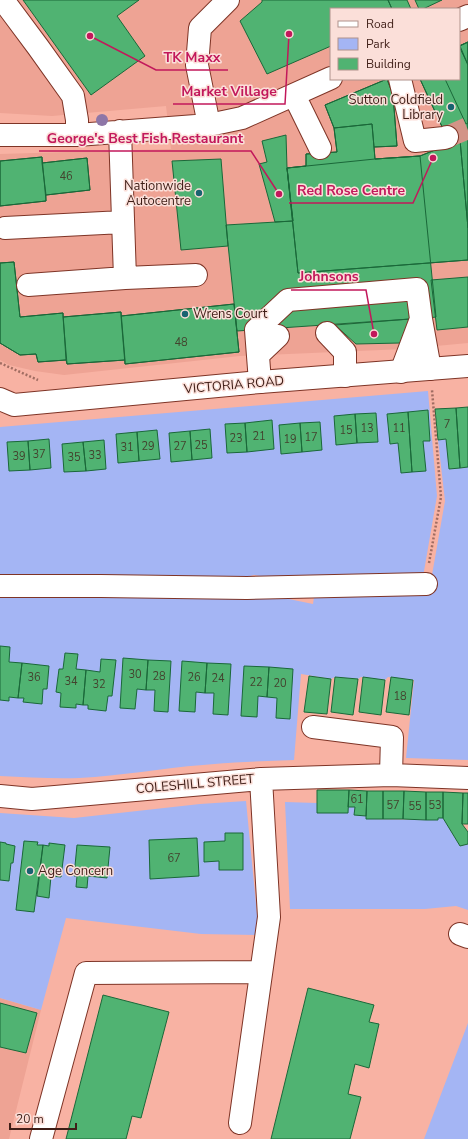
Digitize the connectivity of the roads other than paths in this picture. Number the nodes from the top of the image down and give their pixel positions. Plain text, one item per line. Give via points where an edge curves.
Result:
1 (3, 0) edge
2 (228, 0) edge
3 (330, 78) edge
4 (400, 80) edge
5 (294, 95) junction
6 (209, 125) junction
7 (120, 131) junction
8 (0, 135) edge
9 (77, 135) junction
10 (447, 137) tunnel mouth
11 (320, 148) dead end
12 (123, 222) junction
13 (5, 228) dead end
14 (196, 275) dead end
15 (125, 278) junction
16 (28, 285) dead end
17 (421, 319) junction
18 (327, 333) dead end
19 (278, 336) dead end
20 (258, 355) junction
21 (468, 366) edge
22 (430, 369) junction
23 (401, 372) junction
24 (345, 376) junction
25 (260, 382) junction
26 (4, 404) edge
27 (426, 584) road end
28 (0, 586) edge
29 (313, 727) dead end
30 (391, 775) junction
31 (261, 778) junction
32 (468, 778) edge
33 (0, 796) edge
34 (262, 972) junction
35 (240, 1122) dead end
36 (41, 1139) edge

1 - 9 street via 72,96
2 - 6 street via 200,28 197,65
3 - 5 street
4 - 10 street via 415,141
5 - 6 street via 242,118
5 - 11 street
6 - 7 street
7 - 9 street
7 - 12 street
8 - 9 street
12 - 13 street
12 - 15 street
14 - 15 street
15 - 16 street
17 - 20 street via 417,289 288,300 256,330
17 - 22 street
17 - 23 street
18 - 24 street via 345,352
19 - 20 street
20 - 25 street
21 - 22 street, VICTORIA ROAD
22 - 23 street, VICTORIA ROAD
23 - 24 street, VICTORIA ROAD
24 - 25 street, VICTORIA ROAD
25 - 26 street, VICTORIA ROAD
27 - 28 street via 247,588
29 - 30 street via 392,737
30 - 31 street, COLESHILL STREET
30 - 32 street, COLESHILL STREET
31 - 33 street, COLESHILL STREET via 32,799
31 - 34 street via 269,917
34 - 35 street
34 - 36 street via 86,973

